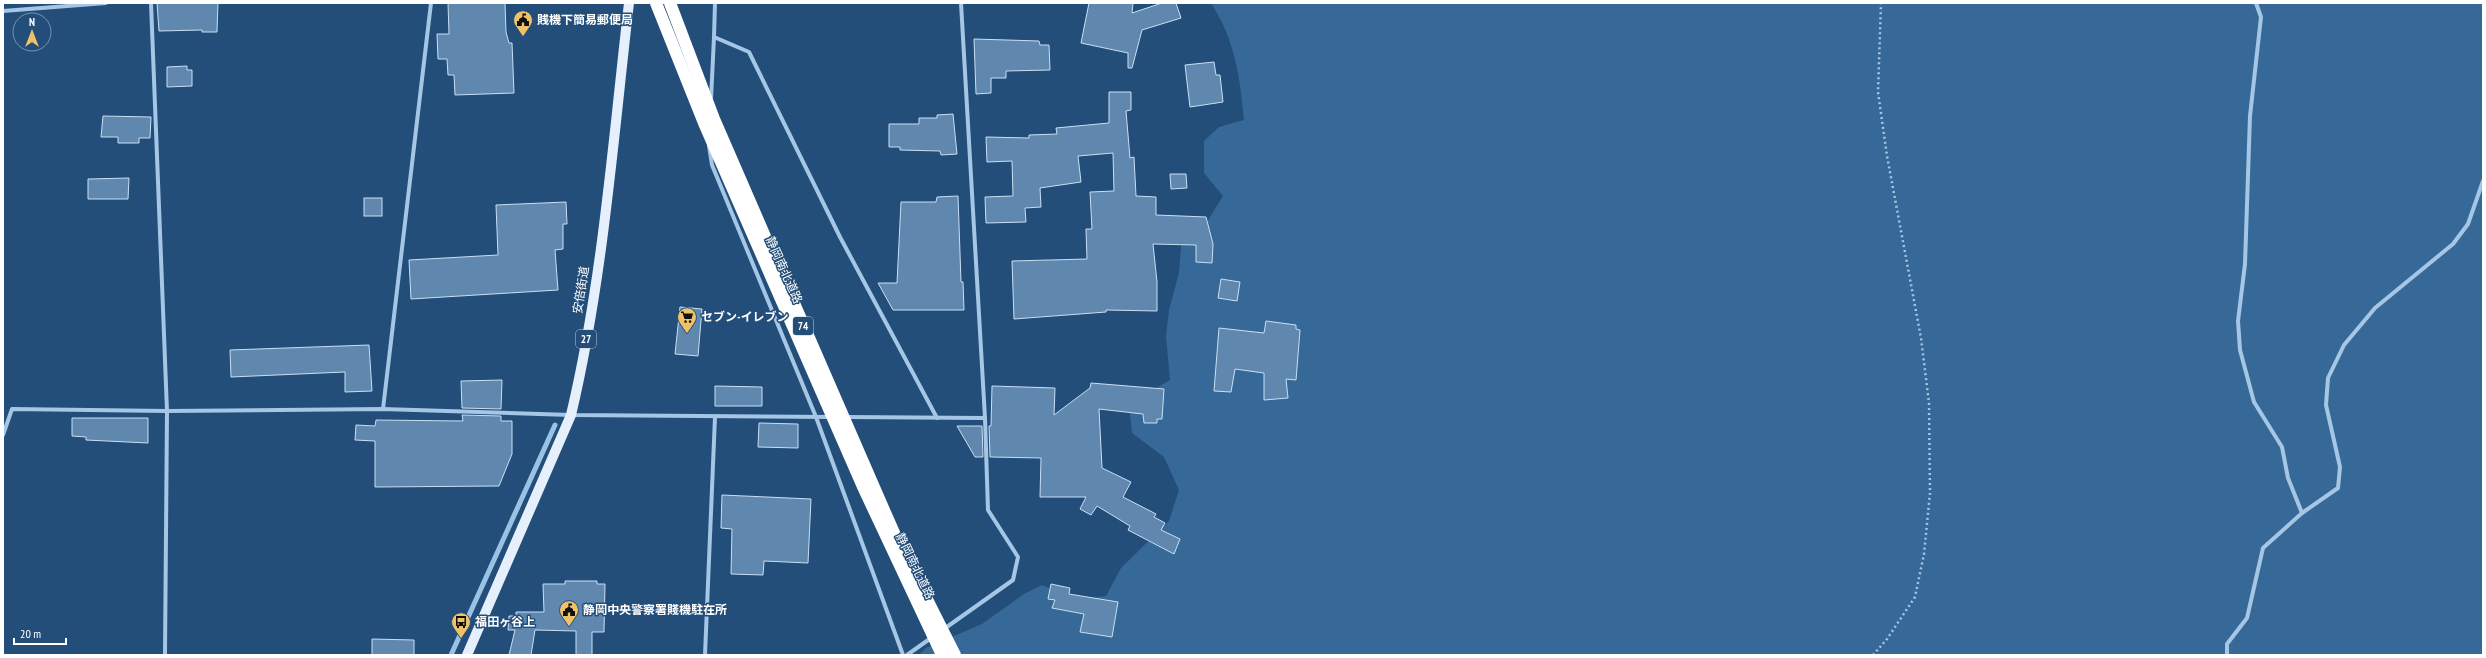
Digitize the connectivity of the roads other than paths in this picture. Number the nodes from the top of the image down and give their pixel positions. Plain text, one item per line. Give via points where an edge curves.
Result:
1 (106, 3) edge
2 (151, 3) edge
3 (431, 3) edge
4 (629, 3) edge
5 (656, 3) edge
6 (670, 3) edge
7 (715, 3) edge
8 (961, 3) edge
9 (2256, 3) edge
10 (3, 11) edge
11 (714, 37) junction
12 (2483, 181) edge
13 (383, 409) junction
14 (167, 411) junction
15 (571, 415) junction
16 (715, 417) junction
17 (816, 417) junction
18 (937, 418) junction
19 (985, 418) junction
20 (3, 435) edge
21 (2302, 513) junction
22 (946, 651) edge
23 (165, 655) edge
24 (467, 655) edge
25 (705, 655) edge
26 (902, 655) edge
27 (907, 655) edge
28 (2227, 655) edge

1 - 10 street
2 - 14 street
3 - 13 street
4 - 15 main road, 安倍街道 / 27 via 597,272 580,380
5 - 22 highway, 静岡南北道路 / 74 via 704,123 864,489
6 - 22 highway, 静岡南北道路 / 74 via 714,119
7 - 11 street
8 - 19 street
9 - 21 street via 2261,17 2250,116 2246,264 2238,321 2240,350 2254,402 2282,447 2288,478
11 - 17 street via 709,147 712,165
11 - 18 street via 749,52 840,237
12 - 21 street via 2468,224 2453,244 2374,308 2344,345 2328,378 2326,405 2340,467 2338,488
13 - 14 street
13 - 15 street
14 - 20 street via 12,409
14 - 23 street
15 - 16 street
15 - 24 main road, 安倍街道 / 27
16 - 17 street
16 - 25 street
17 - 18 street
17 - 26 street
18 - 19 street
19 - 27 street via 988,510 1018,557 1013,580
21 - 28 street via 2263,548 2247,618 2227,644

